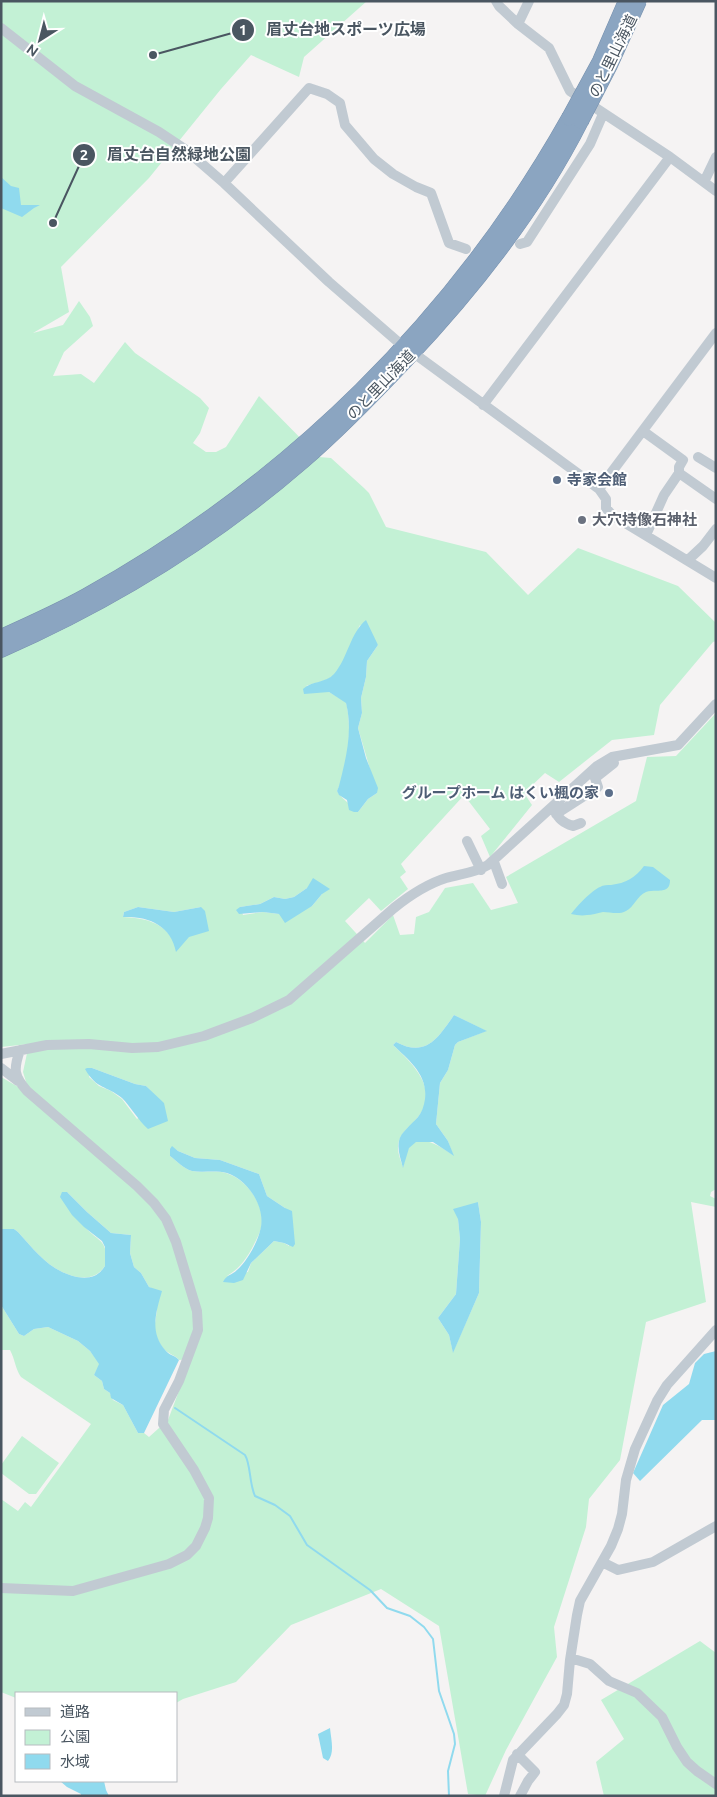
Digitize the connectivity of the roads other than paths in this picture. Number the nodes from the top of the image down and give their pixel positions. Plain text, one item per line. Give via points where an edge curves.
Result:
1 (496, 1) edge
2 (528, 1) edge
3 (626, 1) edge
4 (639, 1) edge
5 (518, 24) junction
6 (1, 28) edge
7 (603, 114) junction
8 (575, 120) junction
9 (670, 157) junction
10 (716, 157) edge
11 (704, 182) junction
12 (224, 183) junction
13 (716, 191) edge
14 (520, 244) dead end
15 (466, 249) dead end
16 (716, 333) edge
17 (397, 341) dead end
18 (419, 357) dead end
19 (483, 405) junction
20 (643, 431) junction
21 (698, 457) dead end
22 (716, 468) edge
23 (679, 473) junction
24 (599, 489) junction
25 (716, 499) edge
26 (716, 529) edge
27 (646, 535) junction
28 (688, 560) junction
29 (716, 578) edge
30 (1, 637) edge
31 (1, 650) edge
32 (716, 704) edge
33 (640, 752) junction
34 (554, 810) junction
35 (581, 822) dead end
36 (467, 841) dead end
37 (494, 862) junction
38 (480, 870) junction
39 (502, 884) dead end
40 (20, 1050) junction
41 (1, 1054) edge
42 (1, 1068) edge
43 (18, 1081) junction
44 (716, 1330) edge
45 (716, 1526) edge
46 (602, 1562) junction
47 (1, 1588) edge
48 (570, 1660) junction
49 (517, 1754) junction
50 (716, 1784) edge
51 (504, 1796) edge
52 (520, 1796) edge

1 - 5 street
2 - 5 street
3 - 8 highway, のと里山海道, bridge
4 - 8 highway, のと里山海道, bridge via 610,65
5 - 7 street via 549,48 570,91
6 - 12 street via 75,86 179,145
7 - 9 street
7 - 14 street via 590,144 527,242
8 - 30 highway, のと里山海道 via 498,232 459,282 417,333 336,416 244,493 142,563 85,596
8 - 31 highway, のと里山海道 via 564,156 510,238 419,346 323,443 252,503 149,573 92,606
9 - 11 street
9 - 19 street
10 - 11 street
11 - 13 street
12 - 15 street via 309,88 340,103 344,125 374,159 393,174 431,193 449,244
12 - 17 street
16 - 20 street
18 - 19 street
19 - 24 street
20 - 23 street via 683,460
20 - 24 street
21 - 22 street
23 - 25 street
23 - 27 street via 664,494
24 - 27 street via 612,515
26 - 28 street
27 - 28 street
28 - 29 street
32 - 33 street via 678,745
33 - 34 street via 612,757 597,766
33 - 34 street via 618,760 595,778 598,787
34 - 35 street via 566,824 573,826
34 - 37 street
36 - 38 street
37 - 38 street
37 - 39 street
38 - 40 street via 444,879 408,897 289,1000 236,1024 158,1047 89,1044 48,1045
40 - 41 street
40 - 43 street via 15,1066
42 - 43 street
43 - 47 street via 136,1186 166,1219 197,1311 198,1330 164,1410 163,1424 209,1498 208,1518 196,1546 169,1564 83,1590
44 - 46 street via 667,1385 657,1401 635,1449 626,1480 622,1514
45 - 46 street via 653,1562 618,1570
46 - 48 street via 580,1602
48 - 49 street via 564,1705
48 - 50 street via 590,1664 609,1681 637,1693 662,1716 687,1762
49 - 51 street
49 - 52 street via 535,1772

